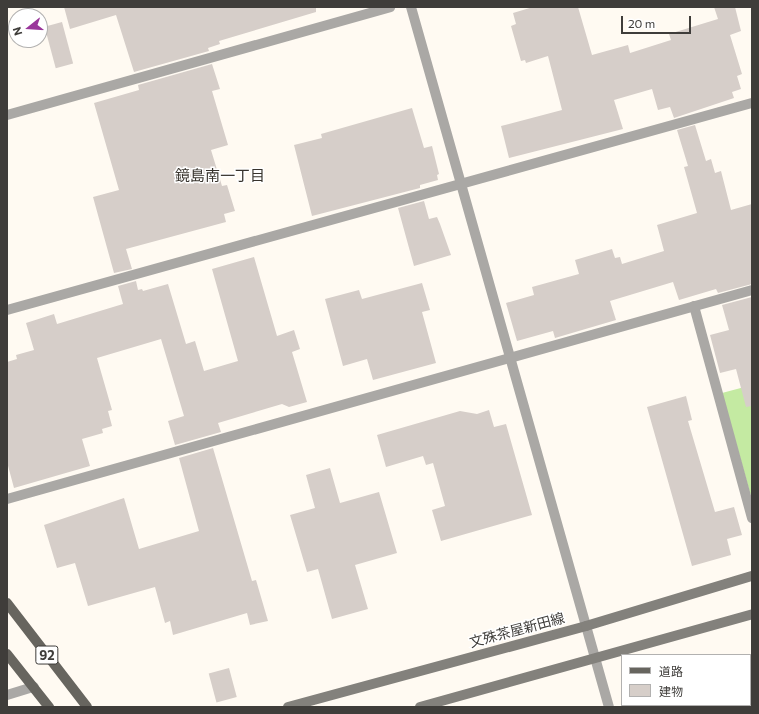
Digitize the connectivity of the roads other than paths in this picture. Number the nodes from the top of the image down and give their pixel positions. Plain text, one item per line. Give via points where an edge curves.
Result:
1 (390, 7) edge
2 (411, 7) edge
3 (752, 103) edge
4 (7, 115) edge
5 (461, 183) junction
6 (752, 290) edge
7 (694, 306) junction
8 (7, 310) edge
9 (512, 357) junction
10 (7, 499) edge
11 (752, 518) edge
12 (752, 576) edge
13 (7, 602) edge
14 (752, 614) edge
15 (586, 626) junction
16 (7, 654) edge
17 (596, 657) junction
18 (34, 687) junction
19 (7, 695) edge
20 (49, 707) edge
21 (88, 707) edge
22 (288, 707) edge
23 (420, 707) edge
24 (609, 707) edge

1 - 4 street
2 - 5 street
3 - 5 street
5 - 8 street
5 - 9 street
6 - 7 street
7 - 9 street
7 - 11 street
9 - 10 street
9 - 15 street
12 - 15 main road, 文殊茶屋新田線
13 - 21 main road, 92
14 - 17 main road
15 - 17 street
15 - 22 main road, 文殊茶屋新田線
16 - 18 main road, 92
17 - 23 main road
17 - 24 street
18 - 19 street
18 - 20 main road, 92

